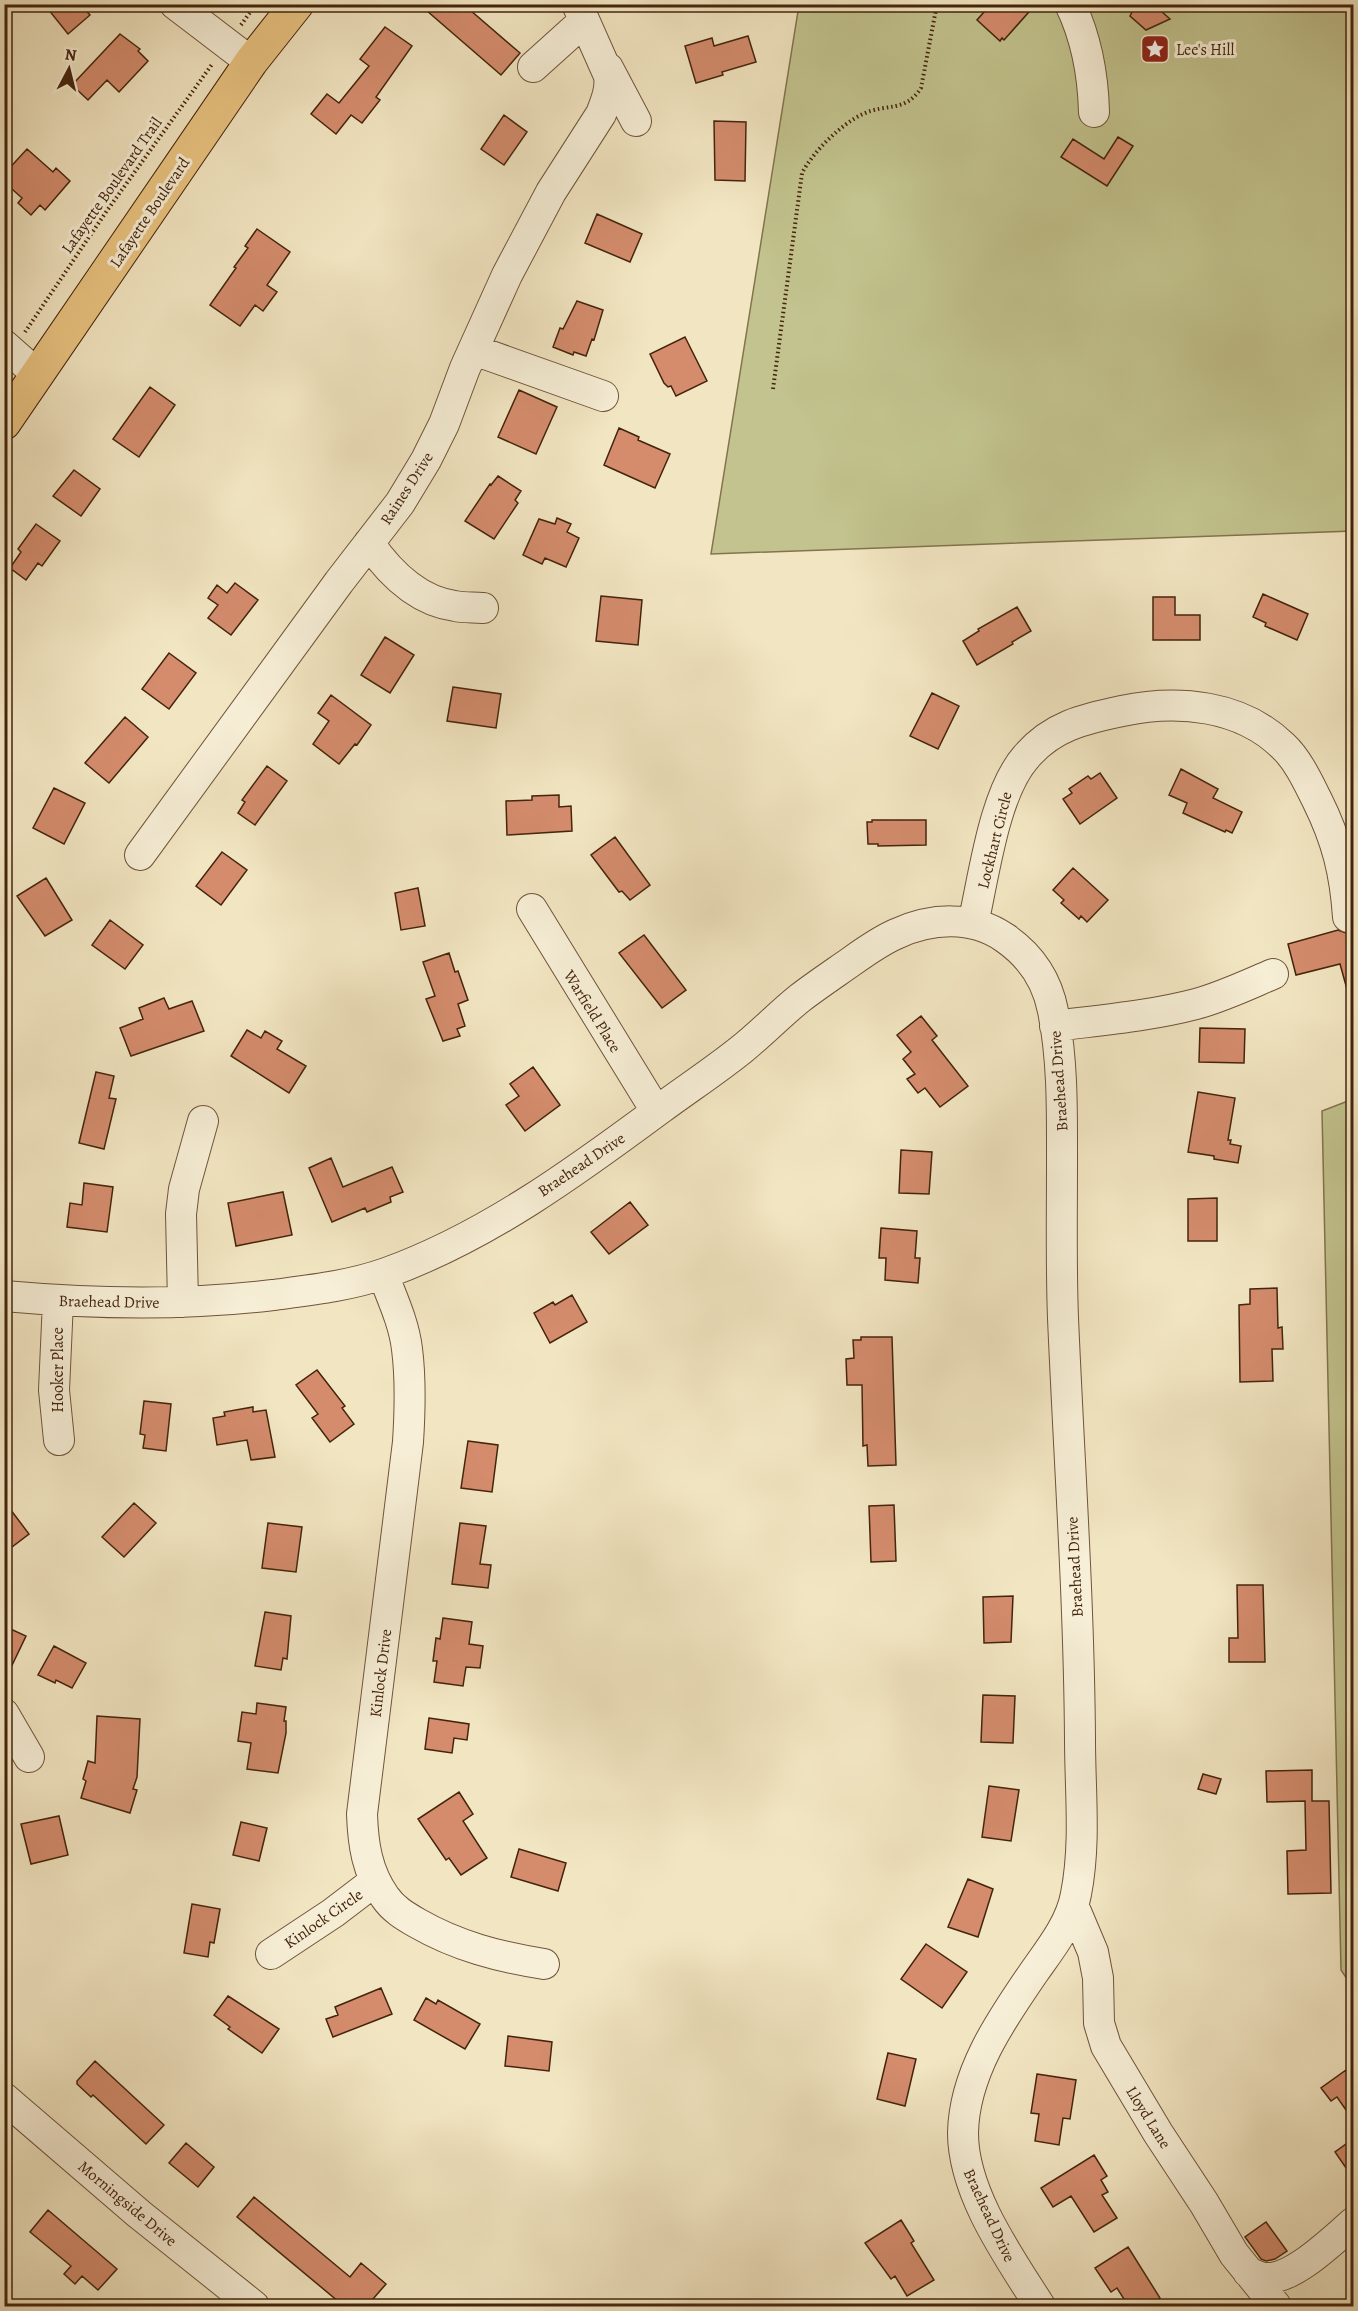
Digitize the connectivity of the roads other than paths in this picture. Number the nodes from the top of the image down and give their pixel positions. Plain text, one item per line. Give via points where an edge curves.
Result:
1 (175, 4) edge
2 (297, 4) edge
3 (1070, 4) edge
4 (580, 13) edge
5 (251, 62) junction
6 (533, 68) dead end
7 (608, 75) junction
8 (1094, 112) dead end
9 (636, 121) dead end
10 (4, 345) edge
11 (474, 350) junction
12 (38, 375) junction
13 (603, 396) dead end
14 (4, 423) edge
15 (369, 543) junction
16 (483, 608) dead end
17 (140, 855) dead end
18 (532, 909) dead end
19 (1348, 917) dead end
20 (973, 924) junction
21 (1273, 974) dead end
22 (1055, 1026) junction
23 (656, 1112) junction
24 (203, 1121) dead end
25 (383, 1274) junction
26 (4, 1296) edge
27 (58, 1301) junction
28 (183, 1302) junction
29 (59, 1440) dead end
30 (4, 1714) edge
31 (29, 1756) dead end
32 (375, 1881) junction
33 (1074, 1907) junction
34 (271, 1954) dead end
35 (544, 1964) dead end
36 (4, 2098) edge
37 (1353, 2222) edge
38 (1248, 2272) junction
39 (254, 2307) edge
40 (1040, 2307) edge
41 (1276, 2307) edge

1 - 5 street
2 - 5 main road, Lafayette Boulevard
3 - 8 street via 1088,52
4 - 6 street
4 - 7 street
5 - 12 main road, Lafayette Boulevard
7 - 9 street
7 - 11 street, Raines Drive via 601,114 551,192 507,275
10 - 12 street
11 - 13 street
11 - 15 street, Raines Drive via 426,460
12 - 14 main road, Lafayette Boulevard
15 - 16 street via 399,579 420,593 454,606
15 - 17 street, Raines Drive
18 - 23 street, Warfield Place
19 - 20 street, Lockhart Circle via 1340,854 1329,824 1285,747 1237,715 1169,705 1092,717 1054,731 1025,758 1000,806
20 - 22 street, Braehead Drive via 999,935 1027,956 1047,988
20 - 23 street, Braehead Drive via 950,920 926,923 876,944 802,996 740,1051
21 - 22 street via 1196,1004
22 - 33 street, Braehead Drive via 1062,1107 1062,1275 1079,1691 1082,1858
23 - 25 street, Braehead Drive via 599,1154 469,1236
24 - 28 street via 181,1214
25 - 28 street, Braehead Drive via 322,1288
25 - 32 street, Kinlock Drive via 407,1347 410,1394 408,1442 362,1814 363,1839
26 - 27 street, Braehead Drive
27 - 28 street, Braehead Drive
27 - 29 street, Hooker Place via 54,1390
30 - 31 street
32 - 34 street, Kinlock Circle
32 - 35 street, Kinlock Drive via 399,1912 432,1931 468,1947
33 - 38 street, Lloyd Lane via 1093,1952 1099,2023 1106,2046
33 - 40 street, Braehead Drive via 1056,1941 1004,2016 973,2078 963,2133 967,2172 989,2220
36 - 39 street, Morningside Drive
37 - 38 street via 1282,2276 1265,2278
38 - 41 street, Lloyd Lane

